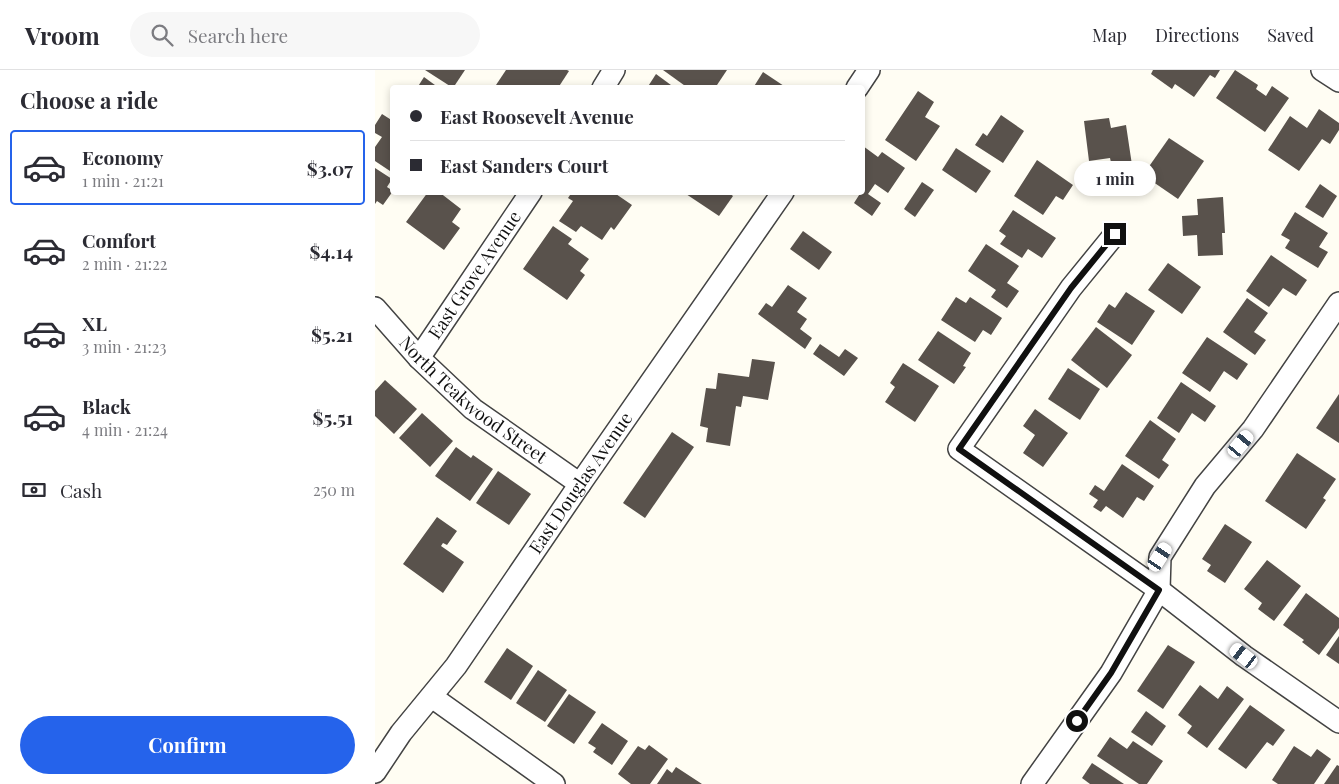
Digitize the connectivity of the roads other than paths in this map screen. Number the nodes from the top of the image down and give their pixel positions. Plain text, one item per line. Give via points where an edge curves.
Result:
1 (615, 70) edge
2 (869, 70) edge
3 (1322, 70) edge
4 (1339, 81) edge
5 (605, 85) edge
6 (859, 85) edge
7 (529, 195) edge
8 (781, 195) edge
9 (1115, 234) dead end
10 (1339, 303) edge
11 (375, 308) edge
12 (419, 358) junction
13 (580, 484) junction
14 (1159, 590) junction
15 (432, 697) junction
16 (1339, 722) edge
17 (375, 772) edge
18 (551, 783) edge
19 (1032, 784) edge

1 - 5 street
2 - 6 street
3 - 4 street
7 - 12 street, East Grove Avenue
8 - 13 street, East Douglas Avenue
9 - 14 street via 1071,288 959,449
10 - 14 street via 1253,429 1205,486 1160,557
11 - 12 street, North Teakwood Street
12 - 13 street, North Teakwood Street via 473,409
13 - 15 street, East Douglas Avenue
14 - 16 street via 1244,656
14 - 19 street via 1111,673
15 - 17 street, East Douglas Avenue via 401,733
15 - 18 street

